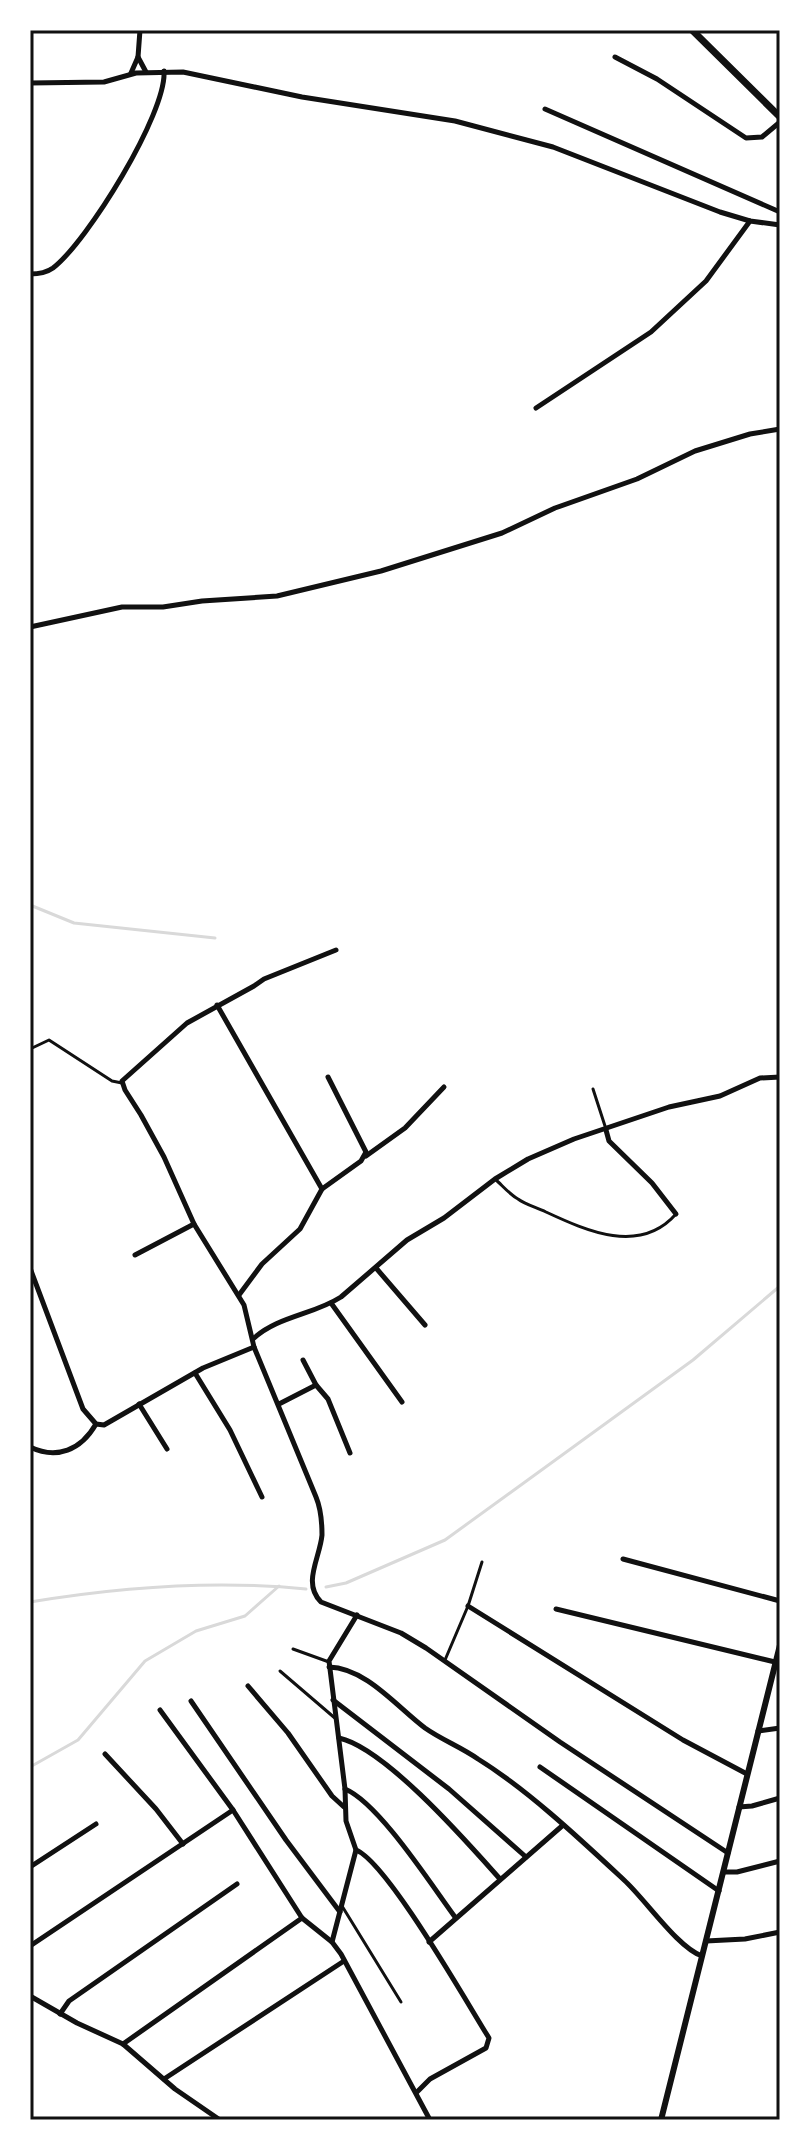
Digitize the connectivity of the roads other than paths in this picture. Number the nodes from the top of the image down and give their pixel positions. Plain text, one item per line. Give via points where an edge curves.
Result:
1 (140, 30) edge
2 (692, 30) edge
3 (138, 57) junction
4 (615, 57) dead end
5 (164, 71) junction
6 (146, 72) junction
7 (131, 74) junction
8 (30, 83) edge
9 (545, 109) dead end
10 (780, 119) edge
11 (780, 212) edge
12 (750, 221) junction
13 (780, 225) edge
14 (30, 274) edge
15 (536, 408) dead end
16 (780, 429) edge
17 (30, 627) edge
18 (336, 950) dead end
19 (217, 1005) junction
20 (30, 1049) edge
21 (328, 1077) dead end
22 (780, 1077) edge
23 (122, 1083) junction
24 (444, 1087) dead end
25 (593, 1089) dead end
26 (606, 1130) junction
27 (365, 1157) junction
28 (495, 1179) junction
29 (322, 1189) junction
30 (676, 1214) joint
31 (194, 1224) junction
32 (135, 1255) dead end
33 (30, 1268) edge
34 (376, 1268) junction
35 (239, 1295) junction
36 (331, 1303) junction
37 (425, 1325) dead end
38 (253, 1343) junction
39 (303, 1360) dead end
40 (195, 1373) junction
41 (316, 1385) junction
42 (402, 1402) dead end
43 (139, 1404) junction
44 (279, 1404) junction
45 (96, 1424) junction
46 (30, 1447) edge
47 (167, 1449) dead end
48 (350, 1453) dead end
49 (262, 1497) dead end
50 (623, 1559) dead end
51 (482, 1562) dead end
52 (780, 1601) edge
53 (468, 1606) junction
54 (556, 1609) dead end
55 (357, 1615) junction
56 (780, 1645) edge
57 (293, 1649) dead end
58 (445, 1660) junction
59 (775, 1662) junction
60 (329, 1664) junction
61 (776, 1670) edge
62 (280, 1671) dead end
63 (248, 1686) dead end
64 (333, 1700) junction
65 (191, 1701) dead end
66 (160, 1710) dead end
67 (336, 1719) junction
68 (780, 1728) edge
69 (757, 1731) junction
70 (339, 1738) junction
71 (105, 1754) dead end
72 (540, 1767) dead end
73 (747, 1774) junction
74 (345, 1789) junction
75 (780, 1798) edge
76 (345, 1807) junction
77 (739, 1807) junction
78 (233, 1810) junction
79 (96, 1824) dead end
80 (562, 1826) junction
81 (183, 1844) junction
82 (356, 1850) junction
83 (728, 1853) junction
84 (526, 1857) junction
85 (780, 1861) edge
86 (30, 1867) edge
87 (724, 1872) junction
88 (500, 1879) junction
89 (237, 1884) dead end
90 (719, 1891) junction
91 (341, 1909) junction
92 (302, 1918) junction
93 (456, 1918) junction
94 (780, 1932) edge
95 (706, 1941) junction
96 (332, 1942) junction
97 (429, 1942) junction
98 (30, 1946) edge
99 (702, 1956) junction
100 (344, 1961) junction
101 (30, 1996) edge
102 (401, 2002) dead end
103 (60, 2014) junction
104 (123, 2044) junction
105 (164, 2079) junction
106 (417, 2092) junction
107 (220, 2120) edge
108 (430, 2120) edge
109 (661, 2120) edge

1 - 3 street
2 - 10 main road
3 - 6 street
3 - 7 street
4 - 10 street via 746,138 762,137
5 - 6 street
5 - 12 street via 514,136
5 - 14 street via 155,115 110,194 58,263
6 - 7 street
7 - 8 street via 104,82
9 - 11 street
12 - 13 street
12 - 15 street via 706,281 651,332
16 - 17 street via 704,448 502,533 372,573 277,596 122,607
18 - 19 street
19 - 23 street via 187,1023
19 - 29 street
20 - 23 lane via 49,1040
21 - 27 street via 364,1144
22 - 26 street via 760,1078 720,1096 669,1107
23 - 31 street
24 - 27 street via 405,1128
25 - 26 lane
26 - 28 street via 552,1148
26 - 30 street via 609,1141
27 - 29 street
28 - 30 lane via 521,1201 594,1232 647,1235
28 - 34 street
29 - 35 street via 300,1229 262,1264
31 - 32 street
31 - 35 street
33 - 45 street via 83,1409
34 - 36 street
34 - 37 street
35 - 38 street
36 - 38 street via 277,1322
36 - 42 street
38 - 40 street
38 - 44 street
39 - 41 street
40 - 43 street
40 - 49 street
41 - 44 street
41 - 48 street via 328,1399
43 - 45 street via 104,1425
43 - 47 street
44 - 55 street via 320,1508 314,1593 321,1602
45 - 46 street via 67,1451 47,1453
50 - 52 street
51 - 53 lane
53 - 58 lane
53 - 73 street
54 - 59 street
55 - 58 street via 401,1633
55 - 60 street
56 - 59 street
57 - 60 lane
58 - 83 street
59 - 61 street
60 - 64 street
60 - 80 street via 359,1676 438,1737 478,1758
61 - 69 street
62 - 67 lane
63 - 76 street
64 - 67 street
64 - 84 street via 449,1789
65 - 91 street via 286,1840
66 - 78 street
67 - 70 street
68 - 69 street
69 - 73 street
70 - 74 street
70 - 88 street via 362,1747 412,1788
71 - 81 street
72 - 90 street
73 - 77 street
74 - 76 street
74 - 93 street via 389,1829
75 - 77 street
76 - 82 street
77 - 83 street
78 - 81 street
78 - 92 street
79 - 86 street
80 - 84 street
80 - 99 street via 627,1882 687,1948
81 - 98 street
82 - 91 street
82 - 97 street via 372,1860
83 - 87 street
84 - 88 street
85 - 87 street
87 - 90 street
88 - 93 street
89 - 103 street via 69,2001
90 - 95 street
91 - 96 street
91 - 102 lane
92 - 96 street
92 - 104 street
93 - 97 street
94 - 95 street
95 - 99 street
96 - 100 street
97 - 106 street via 490,2043
99 - 109 street
100 - 105 street
100 - 106 street
101 - 103 street
103 - 104 street
104 - 105 street
105 - 107 street
106 - 108 street

